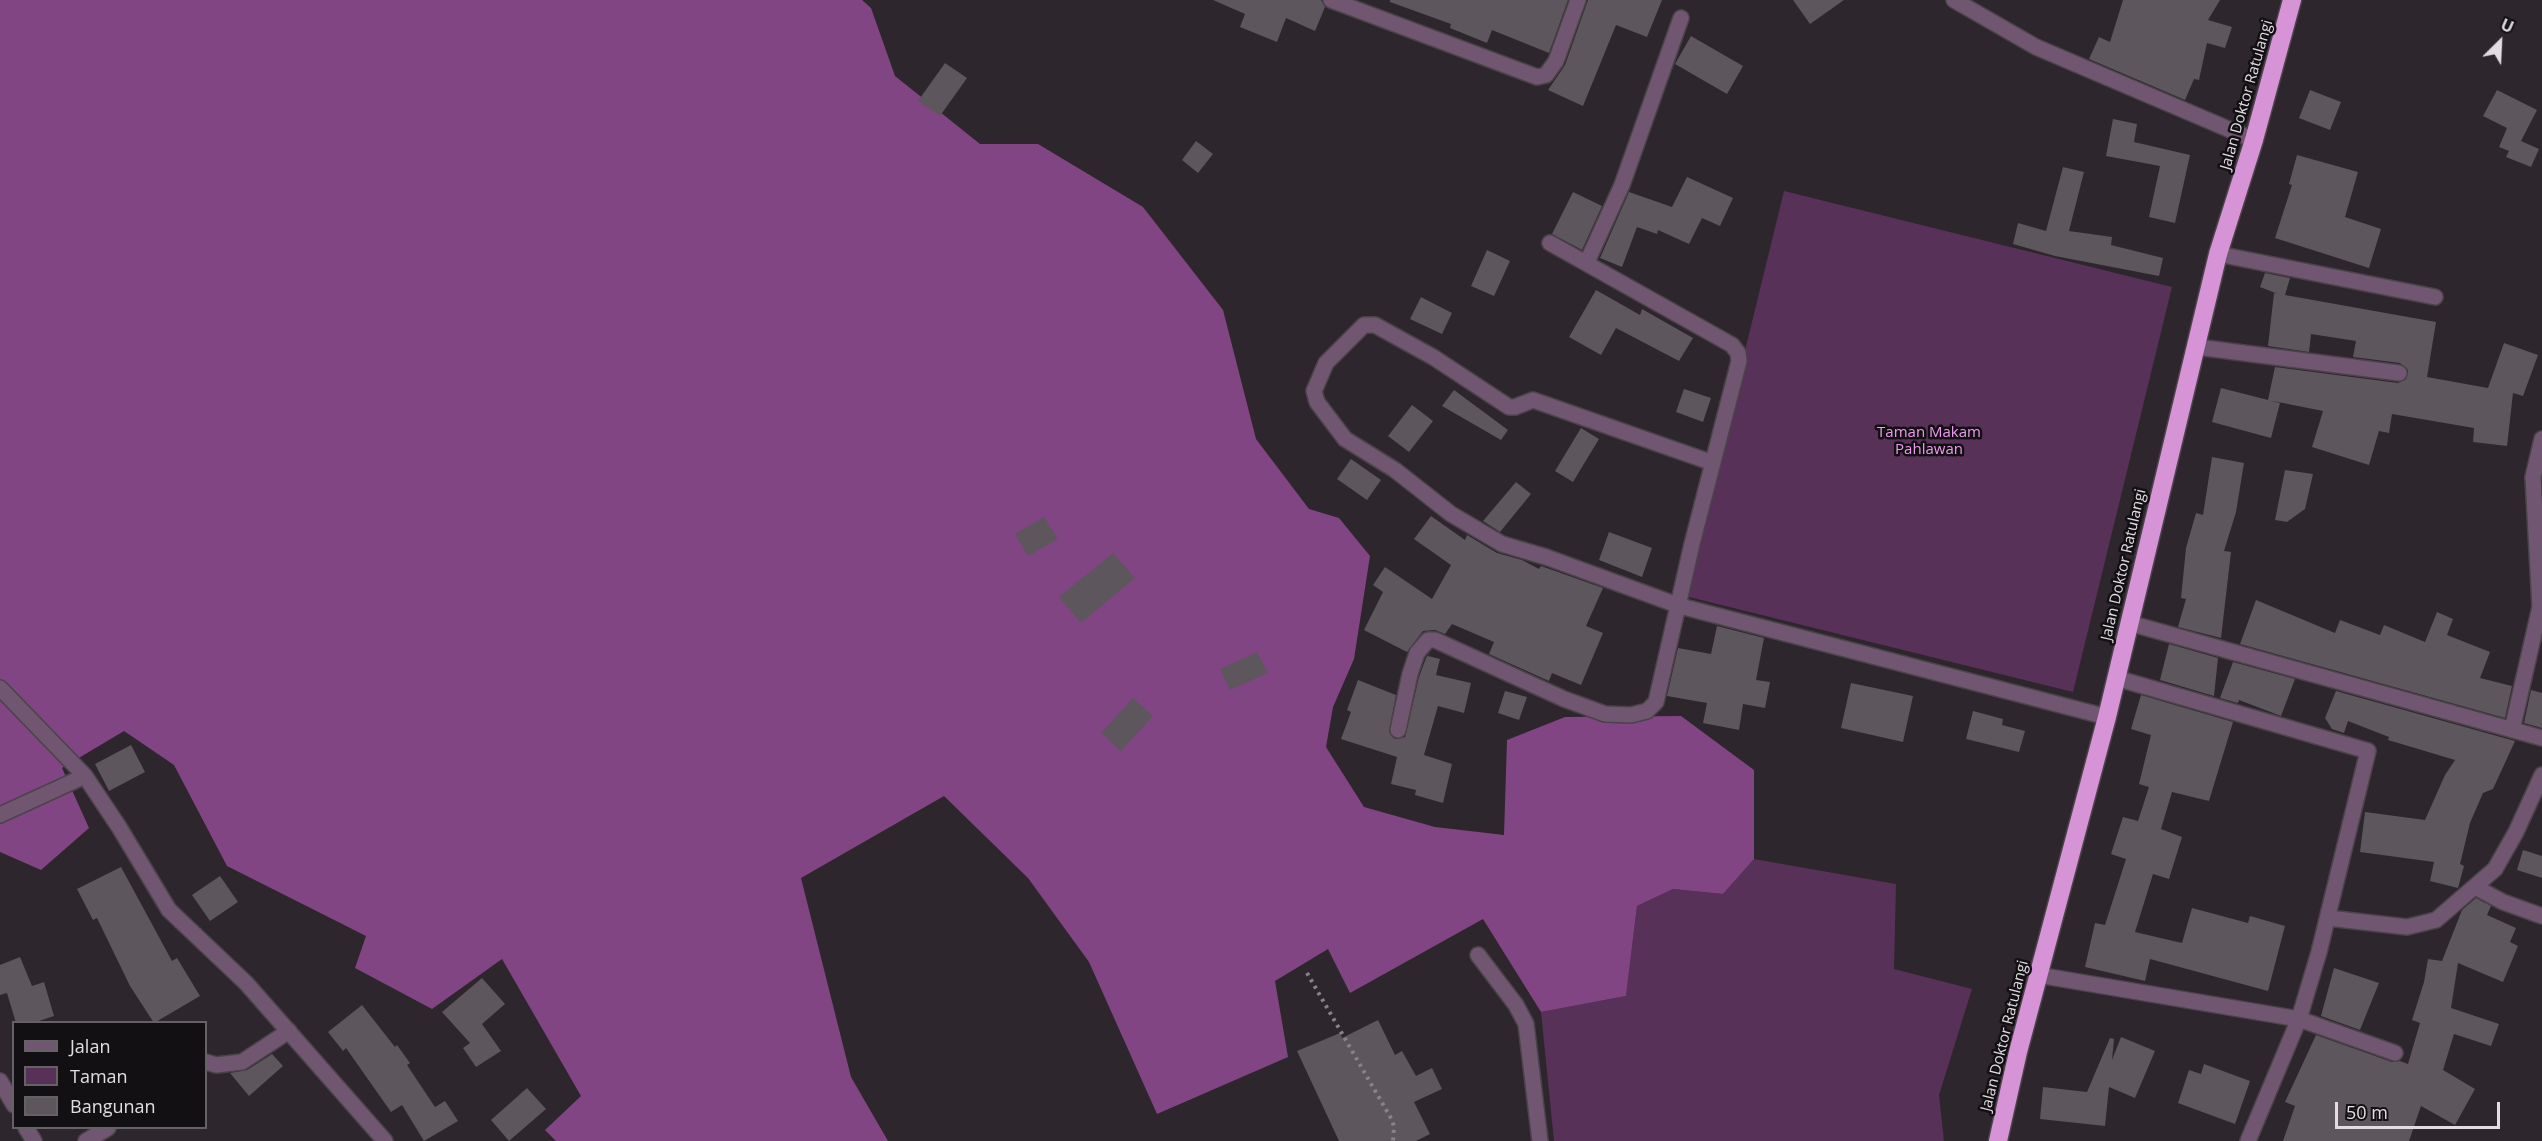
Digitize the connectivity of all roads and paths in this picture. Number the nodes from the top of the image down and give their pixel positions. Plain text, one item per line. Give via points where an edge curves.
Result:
1 (1330, 0) edge
2 (1578, 0) edge
3 (1954, 0) edge
4 (2292, 0) edge
5 (1681, 18) dead end
6 (2254, 140) junction
7 (1550, 243) dead end
8 (2218, 254) junction
9 (1587, 262) junction
10 (2435, 297) dead end
11 (2197, 347) junction
12 (2399, 373) dead end
13 (2542, 439) edge
14 (1713, 463) junction
15 (2538, 494) edge
16 (1680, 606) junction
17 (2129, 623) junction
18 (2116, 678) junction
19 (0, 688) edge
20 (2107, 717) junction
21 (1398, 730) dead end
22 (2512, 730) junction
23 (2542, 738) edge
24 (2542, 775) edge
25 (85, 776) junction
26 (0, 814) edge
27 (2475, 887) junction
28 (2542, 916) edge
29 (2328, 918) junction
30 (1478, 954) dead end
31 (1307, 973) dead end
32 (2038, 975) junction
33 (2299, 1019) junction
34 (289, 1031) junction
35 (2395, 1053) dead end
36 (207, 1062) edge
37 (0, 1081) edge
38 (12, 1102) edge
39 (106, 1129) edge
40 (86, 1141) edge
41 (385, 1141) edge
42 (1393, 1141) edge
43 (1540, 1141) edge
44 (1998, 1141) edge
45 (2248, 1141) edge

1 - 2 street via 1537,77 1546,75 1556,61
3 - 6 street via 2036,47
4 - 6 highway, Jalan Doktor Ratulangi
5 - 9 street via 1622,186
6 - 8 highway, Jalan Doktor Ratulangi
7 - 9 street
8 - 10 street
8 - 11 highway, Jalan Doktor Ratulangi
9 - 14 street via 1732,345 1738,353
11 - 12 street
11 - 17 highway, Jalan Doktor Ratulangi
13 - 15 street via 2533,477
14 - 16 street
14 - 16 street via 1533,400 1515,408 1509,406 1375,325 1364,326 1326,363 1314,391 1317,402 1346,439 1491,539
15 - 22 street via 2540,607
16 - 20 street
16 - 21 street via 1656,702 1647,711 1620,717 1605,714 1428,640 1417,653
17 - 18 highway, Jalan Doktor Ratulangi
17 - 22 street
18 - 20 highway, Jalan Doktor Ratulangi
18 - 29 street via 2368,751
19 - 25 street
20 - 32 highway, Jalan Doktor Ratulangi
22 - 23 street
24 - 27 street via 2507,849 2495,869
25 - 26 street
25 - 34 street via 169,910 246,983
27 - 28 street
27 - 29 street via 2436,920 2423,925 2407,927
29 - 33 street
30 - 43 street via 1526,1024
31 - 42 path via 1392,1120
32 - 33 street
32 - 44 highway, Jalan Doktor Ratulangi
33 - 35 street
33 - 45 street
34 - 36 street via 243,1062
34 - 41 street
37 - 38 street
39 - 40 street

